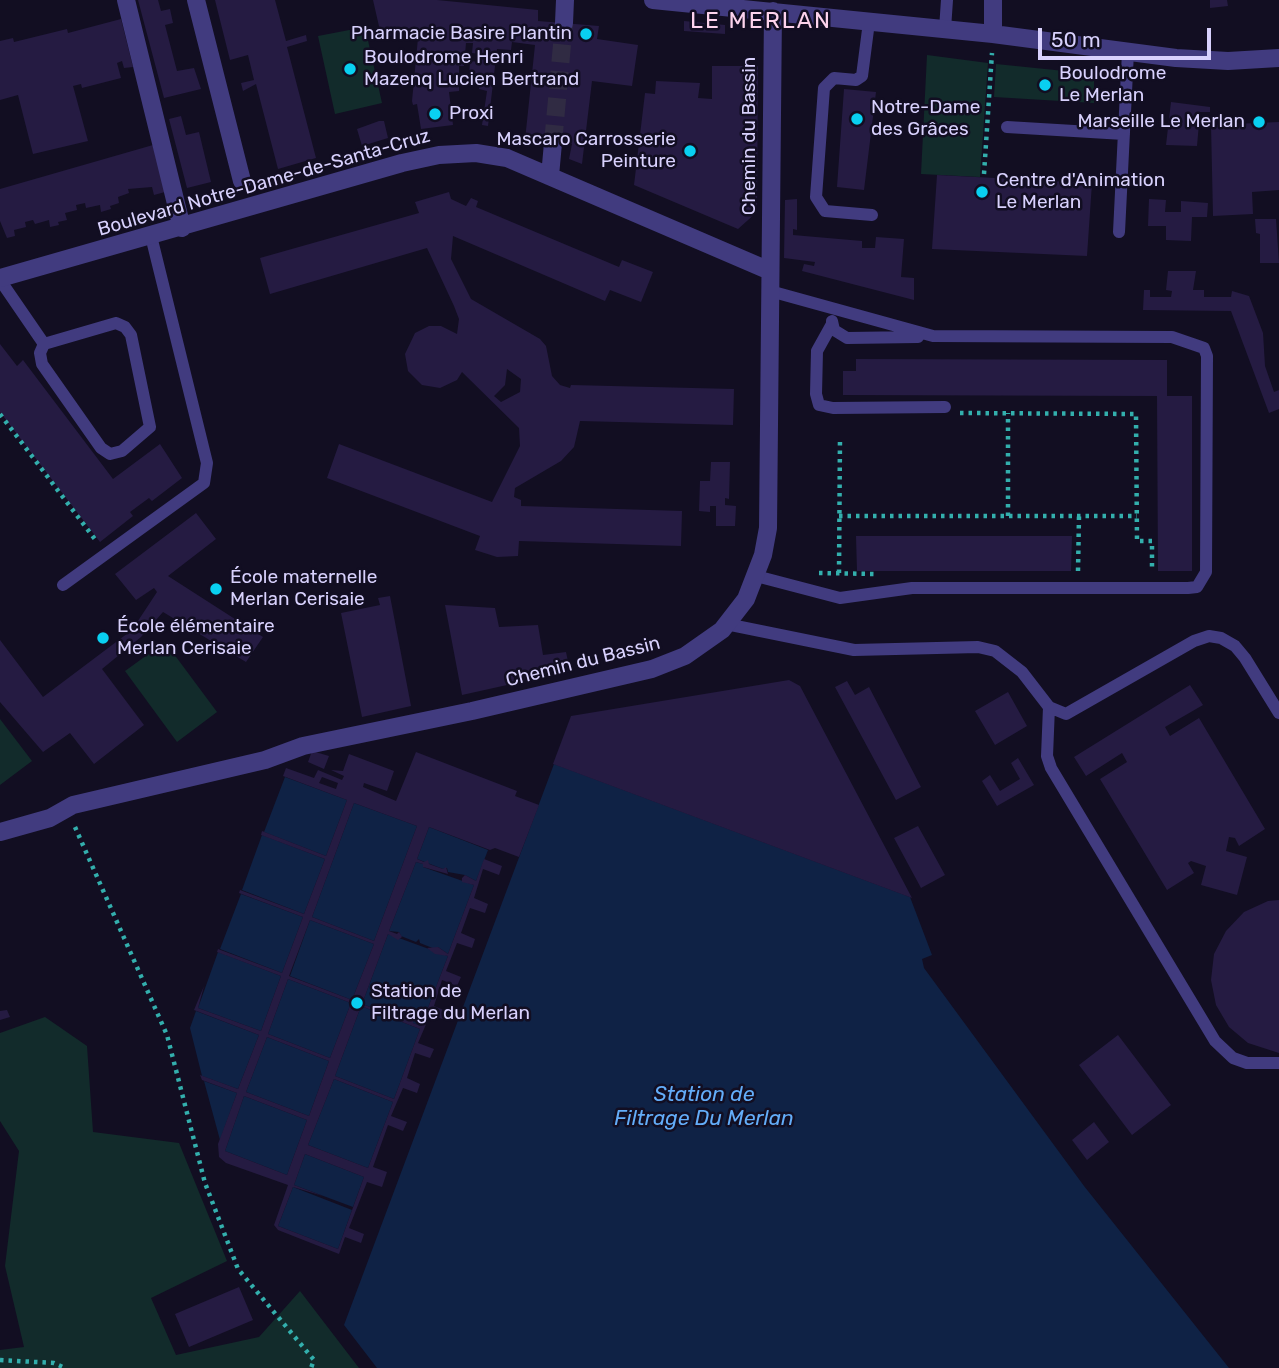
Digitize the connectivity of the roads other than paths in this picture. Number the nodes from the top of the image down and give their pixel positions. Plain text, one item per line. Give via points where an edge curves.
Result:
1 (125, 0) edge
2 (196, 0) edge
3 (565, 0) edge
4 (653, 0) edge
5 (947, 0) edge
6 (993, 0) edge
7 (676, 1) edge
8 (772, 11) junction
9 (869, 22) junction
10 (564, 23) tunnel mouth
11 (945, 29) junction
12 (993, 34) junction
13 (1128, 52) junction
14 (1279, 58) edge
15 (1007, 127) dead end
16 (1124, 135) junction
17 (553, 143) tunnel mouth
18 (550, 176) junction
19 (242, 181) dead end
20 (872, 215) dead end
21 (182, 228) junction
22 (1119, 232) dead end
23 (150, 236) junction
24 (771, 271) junction
25 (0, 279) edge
26 (770, 291) junction
27 (828, 307) junction
28 (832, 324) junction
29 (933, 336) junction
30 (44, 344) junction
31 (945, 407) road end
32 (756, 576) junction
33 (63, 585) dead end
34 (726, 624) junction
35 (1049, 707) junction
36 (1279, 713) edge
37 (0, 832) edge
38 (1279, 1063) edge

1 - 21 street
2 - 19 street
3 - 10 street
4 - 7 street
5 - 11 lane
6 - 12 street
7 - 8 street
8 - 9 street
8 - 24 street, Chemin du Bassin
9 - 11 street
9 - 20 lane via 862,76 856,80 834,78 824,88 816,197 825,211
11 - 12 street
12 - 13 street
13 - 14 street via 1228,61
13 - 16 lane
15 - 16 lane
16 - 22 lane
17 - 18 street
18 - 21 street, Boulevard Notre-Dame-de-Santa-Cruz via 507,158 476,153 439,155
18 - 24 street, Boulevard Notre-Dame-de-Santa-Cruz
21 - 23 street, Boulevard Notre-Dame-de-Santa-Cruz
23 - 25 street, Boulevard Notre-Dame-de-Santa-Cruz
23 - 33 lane via 207,463 204,483
24 - 26 street, Chemin du Bassin
25 - 30 lane
26 - 27 lane
26 - 32 street, Chemin du Bassin via 768,528
27 - 28 lane
27 - 29 lane
28 - 29 lane via 840,336 858,340
28 - 31 lane via 817,351 819,405
29 - 32 lane via 1172,337 1203,348 1206,558 1202,582 1188,588 912,588 840,598
30 - 30 lane via 42,364 101,448 110,454 122,452 150,427 131,335 125,327 116,323
32 - 34 street, Chemin du Bassin via 746,599
34 - 35 lane via 853,650 995,651 1022,672
34 - 37 street, Chemin du Bassin via 702,646 652,669 303,746 265,760 73,805 50,818
35 - 36 lane via 1072,712 1209,636 1235,646
35 - 38 lane via 1051,768 1215,1041 1233,1058 1247,1063

